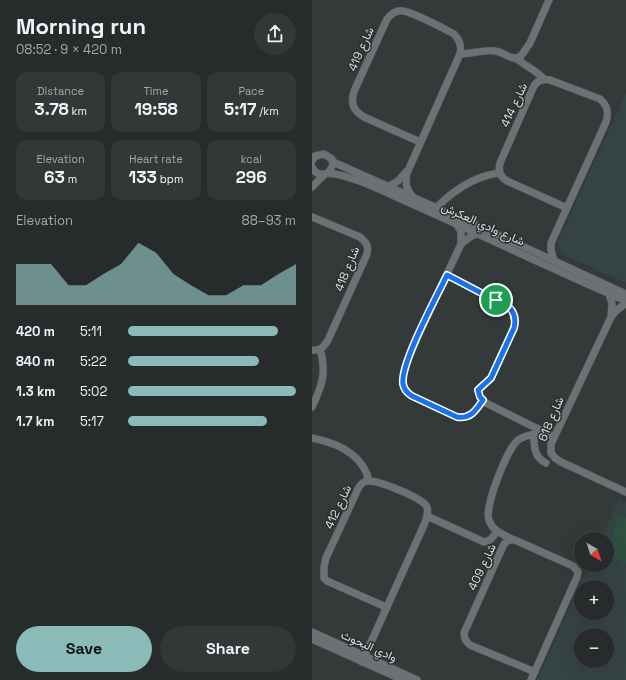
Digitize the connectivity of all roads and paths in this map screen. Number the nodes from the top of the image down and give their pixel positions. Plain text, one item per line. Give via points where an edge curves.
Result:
1 (549, 0) edge
2 (460, 54) junction
3 (516, 58) junction
4 (544, 79) junction
5 (420, 142) junction
6 (312, 151) edge
7 (321, 154) junction
8 (312, 161) edge
9 (333, 162) junction
10 (313, 168) edge
11 (409, 169) junction
12 (327, 173) junction
13 (499, 173) junction
14 (312, 183) edge
15 (390, 186) junction
16 (312, 187) edge
17 (413, 197) junction
18 (440, 204) dead end
19 (567, 208) junction
20 (312, 217) edge
21 (456, 224) junction
22 (478, 234) junction
23 (551, 243) junction
24 (461, 244) junction
25 (538, 254) junction
26 (554, 261) junction
27 (447, 275) junction
28 (609, 294) junction
29 (626, 294) edge
30 (626, 302) edge
31 (611, 317) junction
32 (320, 349) junction
33 (312, 350) edge
34 (483, 400) junction
35 (312, 406) edge
36 (544, 432) junction
37 (534, 435) junction
38 (554, 437) junction
39 (312, 438) edge
40 (546, 464) dead end
41 (369, 481) junction
42 (626, 492) edge
43 (427, 516) junction
44 (497, 532) junction
45 (512, 539) junction
46 (386, 607) junction
47 (312, 632) edge
48 (312, 639) edge
49 (363, 659) junction
50 (535, 672) junction
51 (403, 680) edge
52 (417, 680) edge
53 (531, 680) edge

1 - 3 street via 523,53
2 - 3 street via 492,50
2 - 5 street
2 - 5 street, شارع 419 via 460,44 454,34 408,12 394,12 384,23 354,89 353,108 364,117
3 - 4 street
4 - 13 street, شارع 414 via 538,81 533,88 500,164
4 - 19 street, شارع 414 via 600,99 608,112 606,122
5 - 11 street
6 - 7 street
7 - 8 street via 315,156
7 - 9 street, شارع وادي العكرش via 327,154
9 - 12 street
9 - 15 street, شارع وادي العكرش
10 - 12 street, شارع وادي العكرش via 319,174
10 - 14 street
11 - 15 street
11 - 17 street via 405,184
12 - 16 street
12 - 21 street, شارع وادي العكرش via 364,183
13 - 18 street via 467,183
13 - 19 street via 506,181
15 - 17 street, شارع وادي العكرش
17 - 25 street, شارع وادي العكرش
19 - 23 street, شارع 414
20 - 32 street, شارع 418 via 360,237 368,249 328,340
21 - 22 street, شارع وادي العكرش
21 - 24 street via 462,236
22 - 24 street
22 - 28 street, شارع وادي العكرش
23 - 25 street, شارع 414
23 - 26 street
24 - 27 street
25 - 26 street, شارع وادي العكرش
26 - 29 street, شارع وادي العكرش
27 - 34 street via 506,306 515,315 514,328 491,378 478,390
27 - 34 street via 406,362 403,384 412,396 462,418 470,416
28 - 30 street, شارع وادي العكرش
28 - 31 street, شارع 618 via 612,303
30 - 31 street, شارع 618
31 - 38 street, شارع 618
32 - 33 street
32 - 35 street via 324,368
34 - 36 street via 490,406
36 - 37 street
36 - 38 street
37 - 40 street via 536,455
37 - 44 street via 522,438 516,443 499,475 488,515 491,526
38 - 42 street, شارع 618 via 550,450 558,460
39 - 41 street via 330,442 356,457 364,466
41 - 43 street, شارع 412 via 421,500 427,508
41 - 46 street, شارع 412 via 362,484 357,491 326,558 323,575 327,581
43 - 44 street via 484,542 490,540
43 - 46 street
44 - 45 street
45 - 50 street, شارع 409 via 573,566 578,572
45 - 50 street, شارع 409 via 506,541 503,546 464,635 470,645
46 - 49 street
47 - 49 street, وادي البحوث
48 - 49 street, وادي البحوث
49 - 51 street, وادي البحوث
49 - 52 street, وادي البحوث
50 - 53 street, شارع 409

